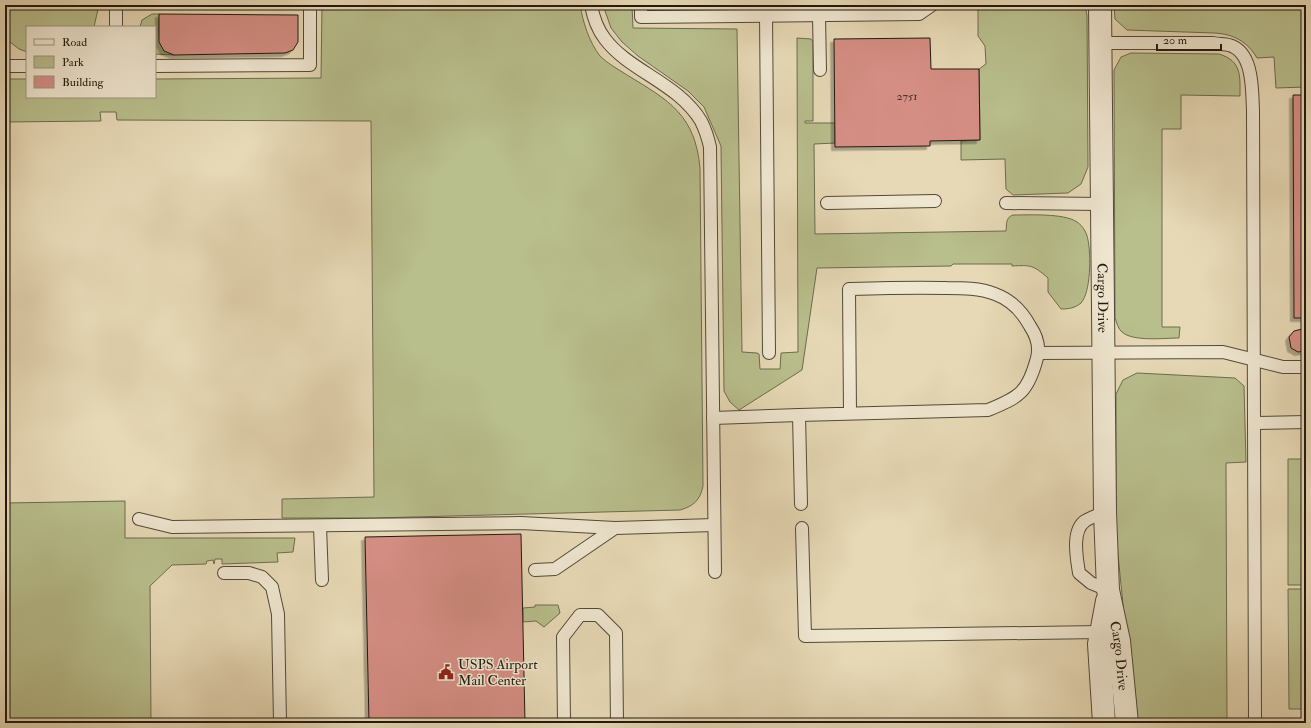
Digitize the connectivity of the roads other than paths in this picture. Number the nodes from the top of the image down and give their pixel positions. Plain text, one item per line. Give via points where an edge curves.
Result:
1 (116, 5) edge
2 (310, 5) edge
3 (591, 5) edge
4 (641, 5) edge
5 (932, 5) edge
6 (1100, 5) edge
7 (919, 9) edge
8 (875, 10) edge
9 (766, 15) junction
10 (819, 15) junction
11 (116, 26) edge
12 (1100, 43) junction
13 (5, 66) edge
14 (26, 66) edge
15 (156, 66) edge
16 (820, 70) dead end
17 (936, 201) dead end
18 (827, 203) dead end
19 (1006, 203) dead end
20 (1101, 204) junction
21 (769, 353) dead end
22 (1038, 353) junction
23 (1103, 353) junction
24 (1254, 360) junction
25 (1306, 367) edge
26 (850, 413) junction
27 (799, 415) junction
28 (713, 418) junction
29 (1306, 422) edge
30 (1254, 423) junction
31 (801, 504) dead end
32 (1105, 512) junction
33 (139, 519) dead end
34 (714, 525) junction
35 (320, 526) junction
36 (616, 528) junction
37 (802, 528) dead end
38 (535, 570) dead end
39 (715, 572) dead end
40 (224, 573) dead end
41 (322, 580) dead end
42 (1108, 590) junction
43 (1101, 632) junction
44 (280, 723) edge
45 (564, 723) edge
46 (617, 723) edge
47 (1104, 723) edge
48 (1127, 723) edge
49 (1256, 723) edge

1 - 11 lane
2 - 15 lane via 310,65
3 - 28 lane via 605,39 624,57 677,94 701,121 707,136 710,147
4 - 9 lane via 641,17
5 - 7 lane
6 - 12 street, Cargo Drive
7 - 8 lane
8 - 10 lane
9 - 10 lane
9 - 21 lane
10 - 16 lane
12 - 20 street, Cargo Drive
12 - 24 lane via 1230,46 1242,55 1249,68 1253,111
13 - 14 lane
17 - 18 lane
19 - 20 lane
20 - 23 street, Cargo Drive
22 - 23 lane
22 - 26 lane via 1033,374 1023,391 1013,400 988,410
22 - 26 lane via 1036,334 1018,307 995,293 962,288 849,289
23 - 24 lane via 1223,352
23 - 32 street, Cargo Drive
24 - 25 lane via 1283,367
24 - 30 lane
26 - 27 lane
27 - 28 lane
27 - 31 lane
28 - 34 lane
29 - 30 lane
30 - 49 lane
32 - 42 street, Cargo Drive
32 - 42 lane via 1084,522 1076,538 1076,555 1079,573 1091,583
33 - 35 lane via 172,527
34 - 36 lane
34 - 39 lane
35 - 36 lane via 521,523
35 - 41 lane
36 - 38 lane via 555,569
37 - 43 lane via 805,636
40 - 44 lane via 249,573 262,577 272,587 278,614
42 - 43 street, Cargo Drive
42 - 48 street, Cargo Drive via 1120,641
43 - 47 street, Cargo Drive via 1099,644
45 - 46 lane via 563,636 580,615 598,615 616,633

